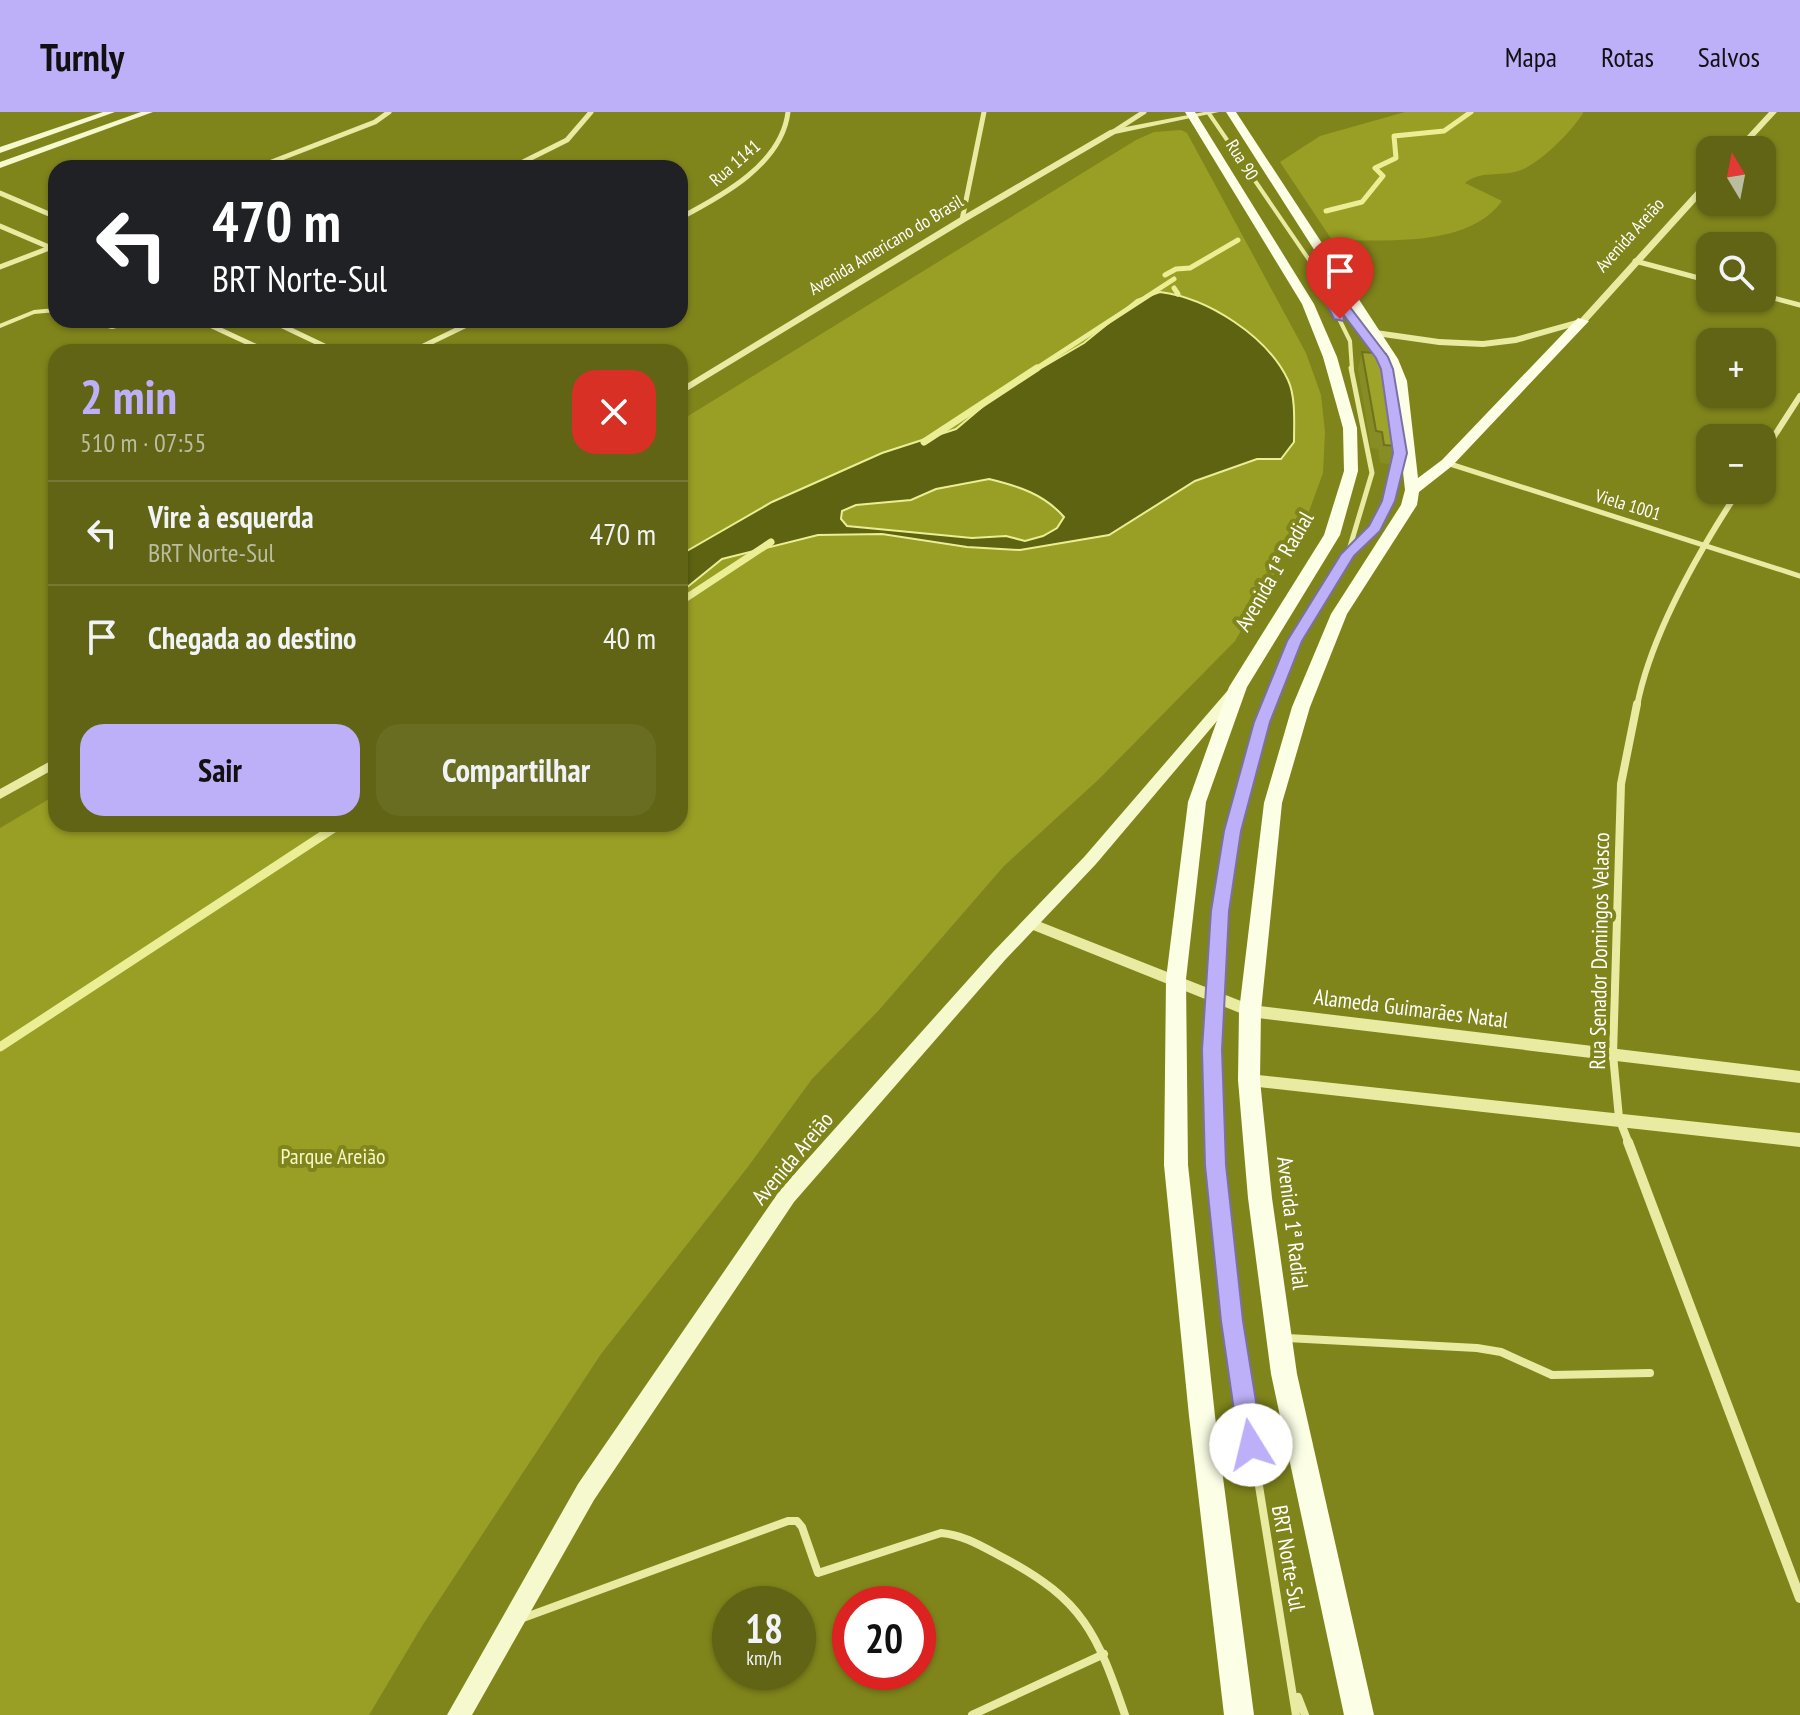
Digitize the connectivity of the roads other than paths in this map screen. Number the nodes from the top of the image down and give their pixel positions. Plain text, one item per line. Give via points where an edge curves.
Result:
1 (111, 112) edge
2 (149, 112) edge
3 (389, 112) edge
4 (591, 112) edge
5 (788, 112) edge
6 (984, 112) edge
7 (1144, 112) edge
8 (1211, 112) edge
9 (1231, 112) edge
10 (1773, 112) edge
11 (1192, 114) edge
12 (1113, 132) junction
13 (1751, 136) edge
14 (0, 150) edge
15 (277, 160) edge
16 (529, 160) edge
17 (0, 165) edge
18 (0, 193) edge
19 (1696, 196) edge
20 (48, 214) edge
21 (688, 214) edge
22 (962, 220) junction
23 (0, 226) edge
24 (1262, 227) joint
25 (48, 246) edge
26 (48, 250) edge
27 (1635, 261) junction
28 (0, 267) edge
29 (1316, 270) junction
30 (1696, 277) edge
31 (1776, 299) edge
32 (1800, 305) edge
33 (48, 311) edge
34 (1583, 321) junction
35 (0, 326) edge
36 (216, 328) edge
37 (287, 328) edge
38 (460, 328) edge
39 (1376, 333) junction
40 (251, 344) edge
41 (320, 344) edge
42 (428, 344) edge
43 (1387, 369) edge
44 (688, 387) edge
45 (1800, 396) edge
46 (1395, 423) edge
47 (1776, 433) edge
48 (1447, 463) junction
49 (1412, 490) junction
50 (1730, 504) edge
51 (1704, 544) junction
52 (1348, 554) junction
53 (1800, 576) edge
54 (1238, 687) junction
55 (48, 767) edge
56 (0, 795) edge
57 (1033, 924) junction
58 (1176, 979) junction
59 (1214, 995) junction
60 (1250, 1011) junction
61 (1613, 1055) junction
62 (1800, 1077) edge
63 (1249, 1080) junction
64 (1619, 1118) junction
65 (1800, 1140) edge
66 (1280, 1337) junction
67 (1650, 1373) dead end
68 (1800, 1598) edge
69 (515, 1620) junction
70 (1104, 1654) junction
71 (1294, 1686) junction
72 (459, 1715) edge
73 (972, 1715) edge
74 (1125, 1715) edge
75 (1239, 1715) edge
76 (1296, 1715) edge
77 (1305, 1715) edge
78 (1359, 1715) edge

1 - 14 main road
2 - 17 main road
3 - 15 street
4 - 16 street via 584,127 562,145
5 - 21 street, Rua 1141 via 776,146 742,179
6 - 22 street
7 - 12 street, Avenida Americano do Brasil
8 - 11 street, Avenida Americano do Brasil
8 - 29 lane, BRT Norte-Sul
9 - 39 main road, Rua 90
10 - 13 street
11 - 12 street, Avenida Americano do Brasil
11 - 24 main road, Rua 90
12 - 22 street, Avenida Americano do Brasil
18 - 20 street
19 - 27 street, Avenida Areião
22 - 44 street, Avenida Americano do Brasil
23 - 25 street
24 - 54 main road, Avenida 1ª Radial via 1308,304 1330,357 1350,428 1351,471 1332,535
26 - 28 street
27 - 30 street
27 - 34 street, Avenida Areião
29 - 43 lane, BRT Norte-Sul via 1368,335
29 - 52 lane, BRT Norte-Sul via 1350,341 1372,473
31 - 32 street
33 - 35 lane
34 - 39 street via 1483,344
34 - 48 main road
36 - 40 street
37 - 41 street
38 - 42 street
39 - 49 main road via 1400,381
45 - 47 street
46 - 52 lane, BRT Norte-Sul via 1400,453 1388,501 1375,528
48 - 49 main road
48 - 51 lane, Viela 1001
49 - 60 main road, Avenida 1ª Radial via 1409,505 1339,614 1301,707 1273,803
50 - 51 street, Rua Senador Domingos Velasco
51 - 53 lane, Viela 1001
51 - 61 street, Rua Senador Domingos Velasco via 1643,674 1621,784
52 - 59 lane, BRT Norte-Sul via 1295,641 1262,722 1232,831
54 - 57 main road, Avenida Areião
54 - 58 main road, Avenida 1ª Radial via 1197,802
55 - 56 street
57 - 58 street, Alameda Guimarães Natal
57 - 69 main road, Avenida Areião via 787,1196 586,1492
58 - 59 street, Alameda Guimarães Natal
58 - 75 main road, Avenida 1ª Radial via 1176,1165
59 - 60 street, Alameda Guimarães Natal
59 - 71 lane, BRT Norte-Sul via 1216,1165 1232,1321
60 - 61 street, Alameda Guimarães Natal
60 - 63 main road, Avenida 1ª Radial
61 - 62 street, Alameda Guimarães Natal
61 - 64 street, Rua Senador Domingos Velasco
63 - 64 street
63 - 66 main road, Avenida 1ª Radial
64 - 65 street
64 - 68 street, Rua Senador Domingos Velasco
66 - 67 lane via 1477,1348 1501,1352 1552,1375
66 - 78 main road, Avenida 1ª Radial
69 - 70 lane via 797,1521 818,1573 941,1533 960,1535 1056,1591 1085,1620
69 - 72 main road, Avenida Areião
70 - 73 lane
70 - 74 lane
71 - 76 lane, BRT Norte-Sul
71 - 77 lane, BRT Norte-Sul

